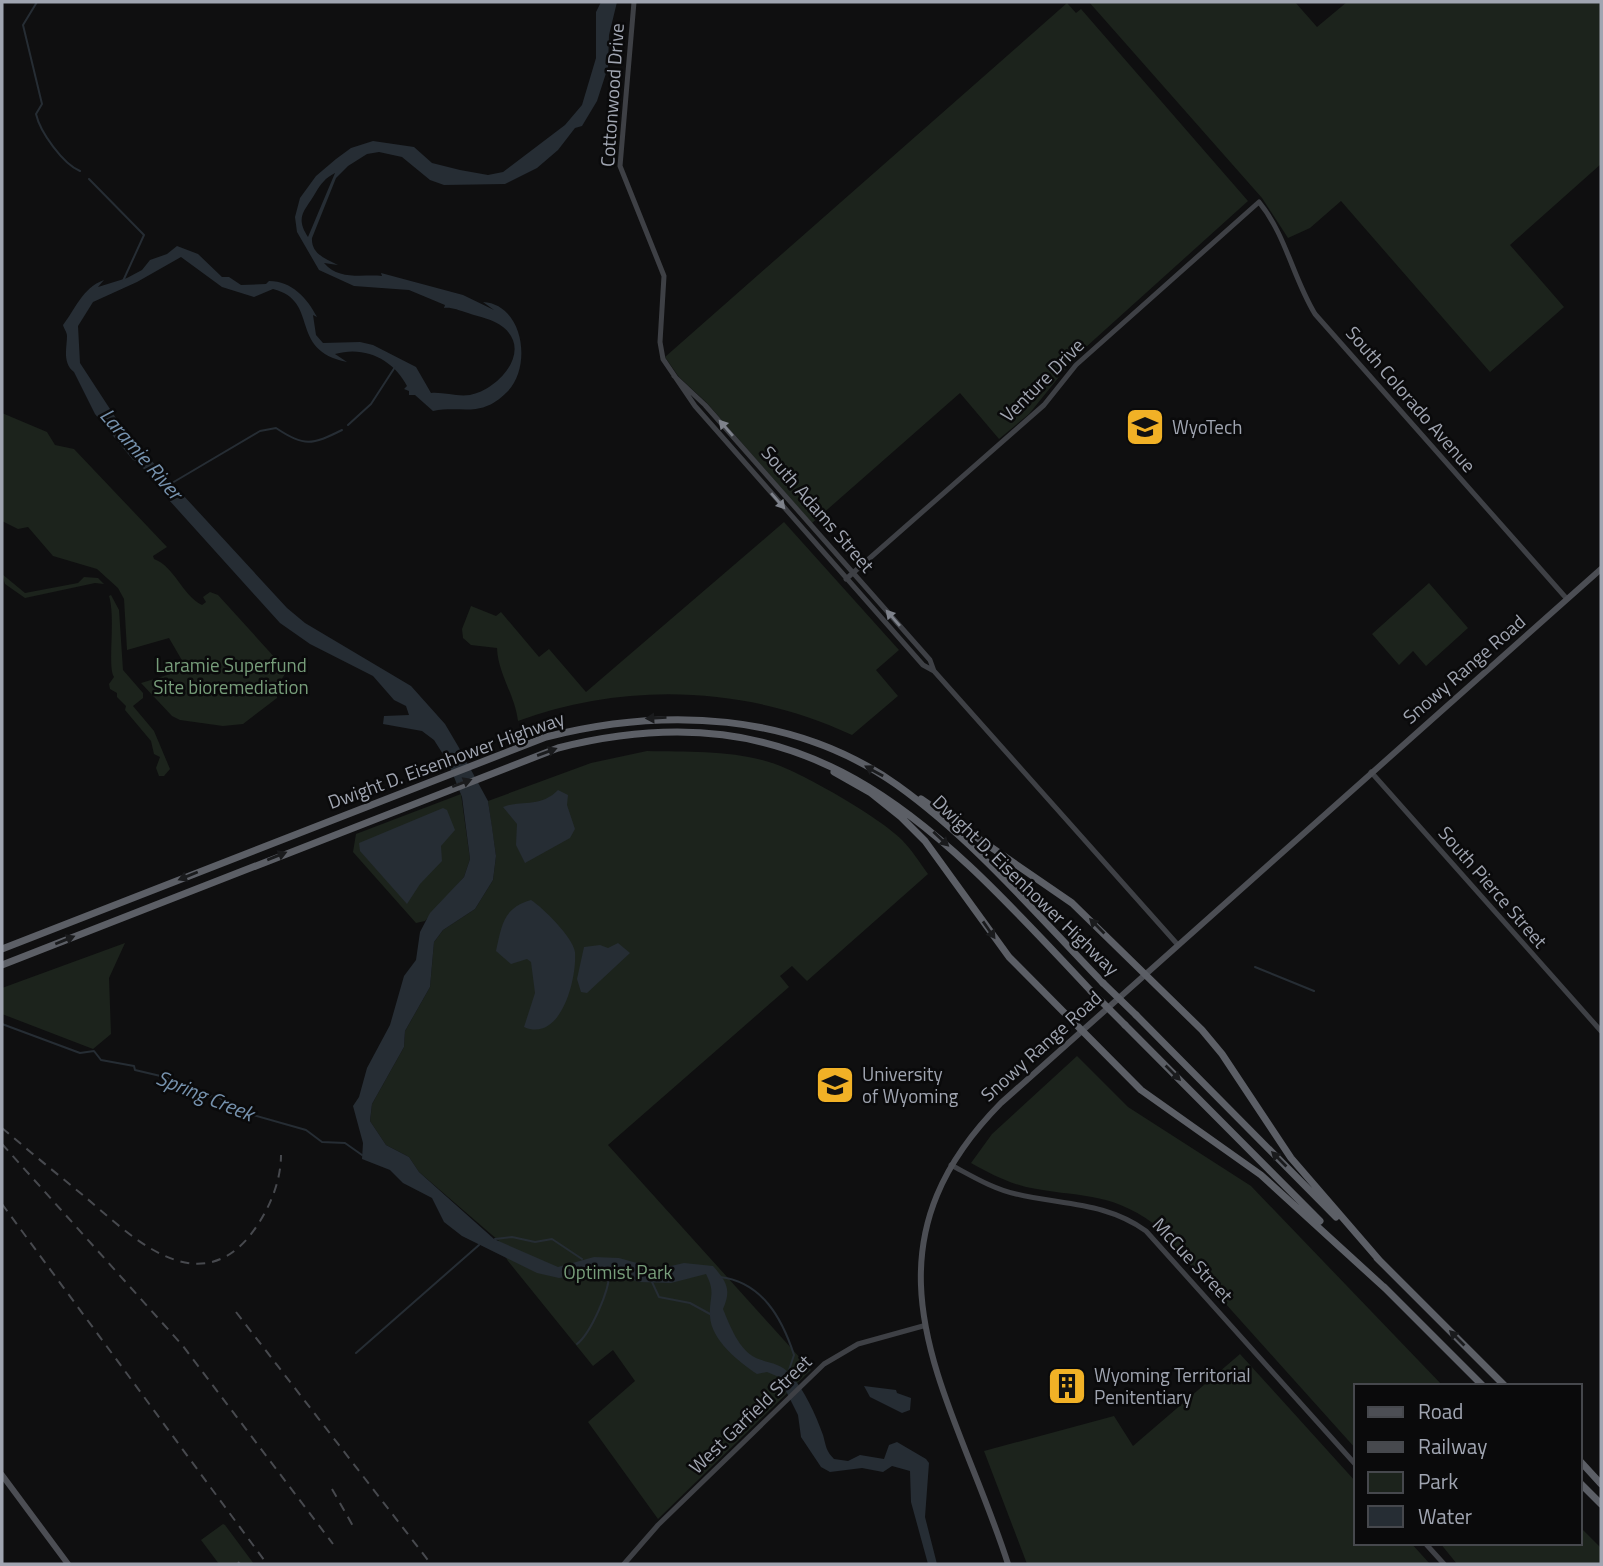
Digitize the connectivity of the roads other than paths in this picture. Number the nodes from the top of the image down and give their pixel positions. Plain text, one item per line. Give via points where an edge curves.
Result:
1 (634, 2) edge
2 (1259, 202) joint
3 (661, 351) joint
4 (672, 374) junction
5 (1601, 569) edge
6 (853, 573) junction
7 (846, 579) junction
8 (1567, 599) junction
9 (934, 671) junction
10 (727, 736) junction
11 (1371, 772) junction
12 (897, 785) junction
13 (1178, 945) junction
14 (2, 949) edge
15 (2, 965) edge
16 (1145, 974) junction
17 (1081, 1031) junction
18 (1601, 1031) edge
19 (951, 1165) junction
20 (1380, 1261) junction
21 (1387, 1290) junction
22 (923, 1326) junction
23 (1481, 1384) edge
24 (1503, 1384) edge
25 (1354, 1463) edge
26 (1582, 1463) edge
27 (2, 1475) edge
28 (1600, 1482) edge
29 (1582, 1485) edge
30 (1601, 1504) edge
31 (1427, 1545) edge
32 (68, 1564) edge
33 (624, 1564) edge
34 (1008, 1564) edge
35 (1444, 1564) edge

1 - 3 street, Cottonwood Drive via 620,166 664,276
2 - 6 street, Venture Drive via 1076,365 1044,405
2 - 8 street, South Colorado Avenue via 1277,228 1315,314
3 - 4 street, South Adams Street
6 -> 4 street, South Adams Street via 705,405
4 -> 7 street, South Adams Street
5 - 8 main road, Snowy Range Road
6 - 7 street, Venture Drive
9 -> 6 street, South Adams Street via 930,660
7 - 9 street, South Adams Street via 923,665
8 - 11 main road, Snowy Range Road
9 - 13 street, South Adams Street
15 -> 10 highway, Dwight D. Eisenhower Highway via 558,748 594,738 649,732
10 -> 17 highway via 834,772 901,817 938,856 1009,957
10 -> 21 highway, Dwight D. Eisenhower Highway, bridge via 822,761 895,801 971,867
11 - 13 main road, Snowy Range Road
11 - 18 street, South Pierce Street
12 -> 14 highway, Dwight D. Eisenhower Highway via 814,743 743,724 664,717 587,726 478,762
16 -> 12 highway via 1072,903
20 -> 12 highway, Dwight D. Eisenhower Highway, bridge via 975,852
13 - 16 main road, Snowy Range Road
16 - 17 main road, Snowy Range Road
16 - 20 highway via 1222,1054 1291,1158
17 - 19 main road, Snowy Range Road via 988,1116
17 - 21 highway via 1159,1105 1284,1194
19 - 22 main road, Snowy Range Road via 932,1207 923,1246
19 - 25 street, McCue Street via 1004,1191 1109,1210 1146,1231
24 -> 20 highway, Dwight D. Eisenhower Highway
21 - 23 highway, Dwight D. Eisenhower Highway
22 - 33 street, West Garfield Street via 858,1344 830,1360 658,1525
22 - 34 main road, Snowy Range Road via 948,1408
26 - 28 highway
27 - 32 main road
29 - 30 highway
31 - 35 street

